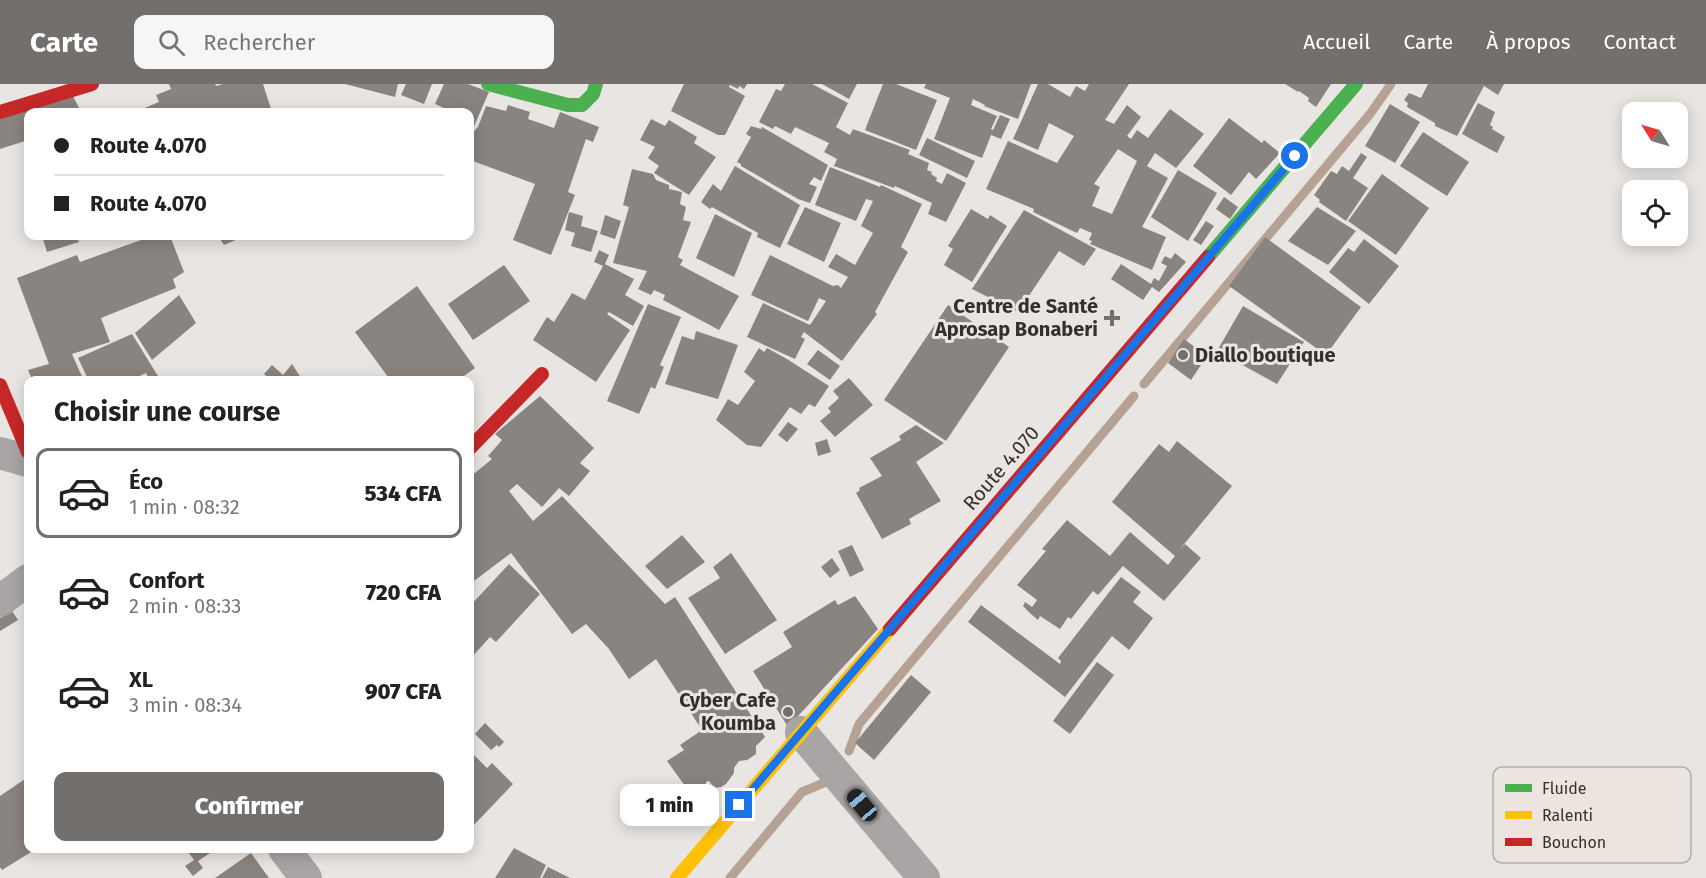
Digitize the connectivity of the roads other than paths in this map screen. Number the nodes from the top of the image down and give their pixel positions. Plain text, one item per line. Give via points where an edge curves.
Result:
1 (92, 84) edge
2 (488, 84) edge
3 (596, 84) edge
4 (1356, 84) edge
5 (0, 112) edge
6 (542, 374) dead end
7 (0, 385) edge
8 (24, 442) edge
9 (474, 444) edge
10 (0, 453) edge
11 (24, 460) edge
12 (24, 583) edge
13 (0, 601) edge
14 (801, 732) junction
15 (287, 853) edge
16 (306, 878) edge
17 (677, 878) edge
18 (924, 878) edge

1 - 5 street
2 - 3 street via 568,105 582,105 593,94
4 - 14 street, Route 4.070
6 - 9 street
7 - 8 street
10 - 11 street
12 - 13 street
14 - 17 street, Route 4.070
14 - 18 street
15 - 16 street

